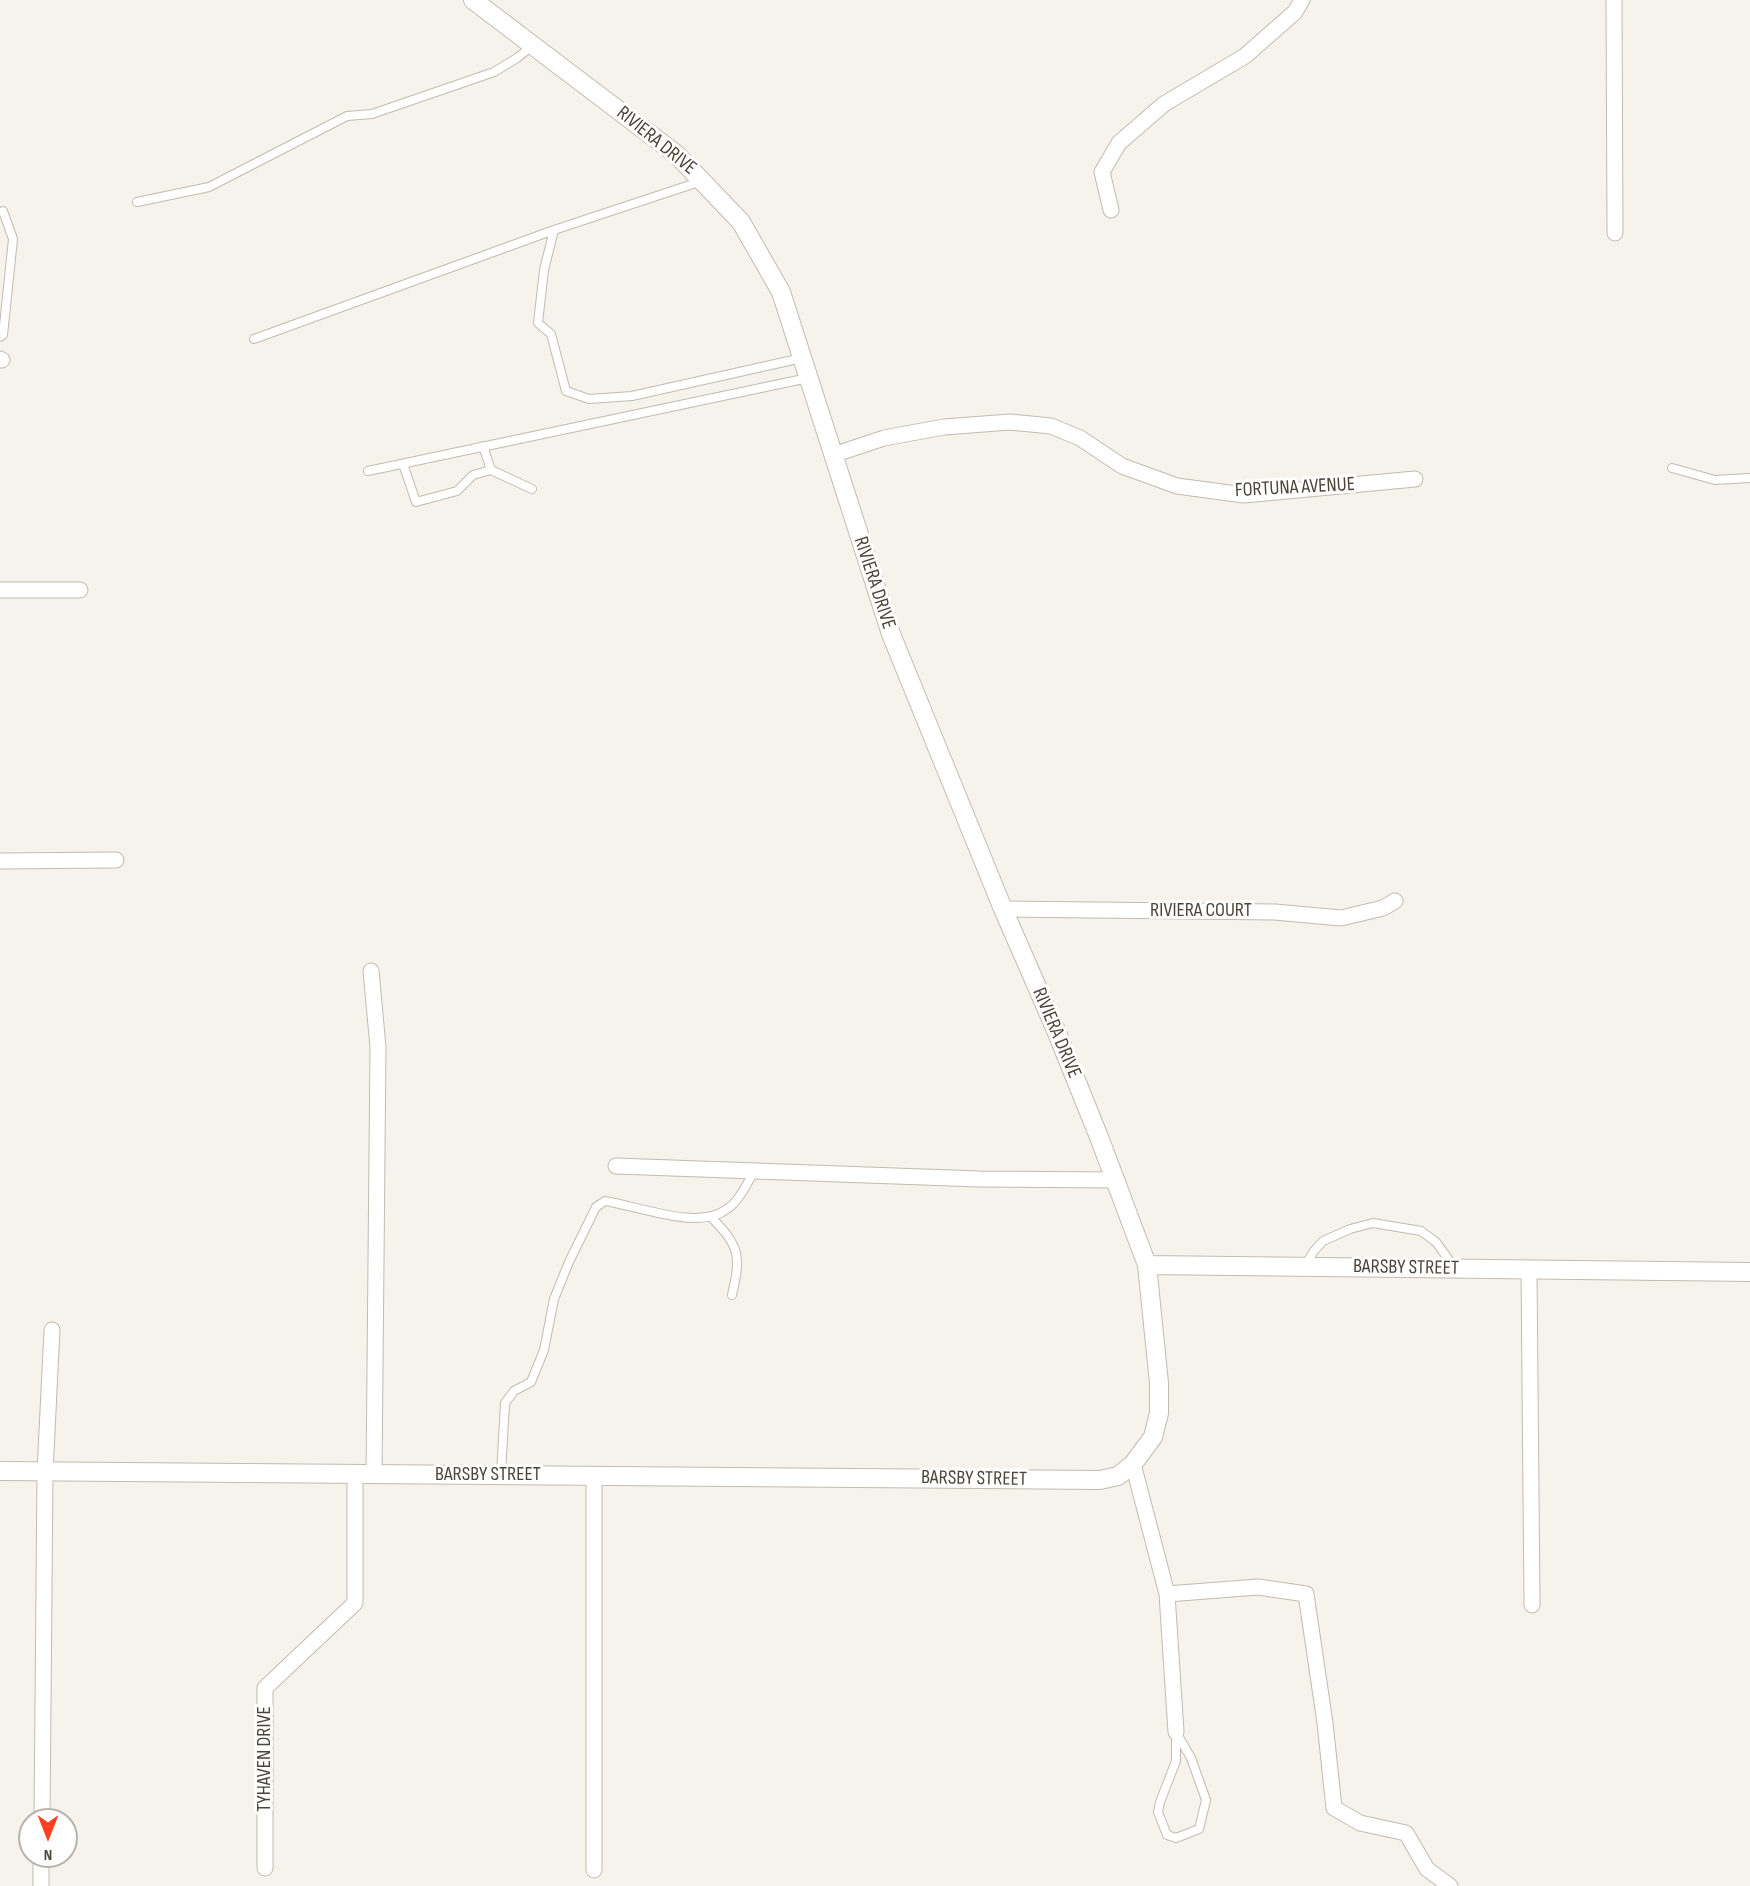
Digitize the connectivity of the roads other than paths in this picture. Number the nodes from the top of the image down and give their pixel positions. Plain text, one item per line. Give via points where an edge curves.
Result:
1 (473, 0) edge
2 (1302, 0) edge
3 (1614, 0) edge
4 (533, 45) junction
5 (703, 180) junction
6 (137, 202) dead end
7 (1111, 210) dead end
8 (3, 211) dead end
9 (554, 230) junction
10 (1615, 233) dead end
11 (0, 337) edge
12 (254, 339) dead end
13 (802, 358) junction
14 (808, 378) junction
15 (483, 446) junction
16 (833, 455) junction
17 (403, 464) junction
18 (1672, 468) dead end
19 (490, 470) junction
20 (368, 471) dead end
21 (1750, 478) edge
22 (1415, 479) dead end
23 (532, 489) dead end
24 (0, 590) edge
25 (80, 590) dead end
26 (116, 860) dead end
27 (0, 861) edge
28 (1395, 900) dead end
29 (1003, 909) junction
30 (371, 971) dead end
31 (616, 1166) dead end
32 (755, 1170) junction
33 (1117, 1180) junction
34 (712, 1218) junction
35 (1147, 1265) junction
36 (1305, 1266) junction
37 (1455, 1268) junction
38 (1529, 1269) junction
39 (1750, 1272) edge
40 (732, 1295) dead end
41 (52, 1330) dead end
42 (1133, 1464) junction
43 (0, 1471) edge
44 (45, 1472) junction
45 (355, 1474) junction
46 (374, 1475) junction
47 (501, 1475) junction
48 (594, 1476) junction
49 (1167, 1593) junction
50 (1532, 1605) dead end
51 (1176, 1732) junction
52 (42, 1808) edge
53 (41, 1868) edge
54 (265, 1868) dead end
55 (594, 1870) dead end
56 (41, 1886) edge
57 (1450, 1886) edge

1 - 4 street, RIVIERA DRIVE
2 - 7 street via 1295,12 1245,56 1164,104 1119,143 1102,172
3 - 10 street
4 - 5 street, RIVIERA DRIVE via 676,154
4 - 6 lane via 494,72 372,114 347,116 209,187
5 - 9 lane
5 - 13 street, RIVIERA DRIVE via 741,222 781,292
8 - 11 lane via 13,239
9 - 12 lane
9 - 13 lane via 538,322 550,334 566,391 589,399 632,396
13 - 14 street, RIVIERA DRIVE
14 - 15 lane
14 - 16 street, RIVIERA DRIVE
15 - 17 lane
15 - 19 lane
16 - 22 street, FORTUNA AVENUE via 884,438 944,427 1010,422 1051,426 1080,438 1122,466 1177,486 1244,495
16 - 29 street, RIVIERA DRIVE via 891,634
17 - 19 lane via 416,502 457,491 473,475
17 - 20 lane
18 - 21 lane via 1715,480
19 - 23 lane
24 - 25 street
26 - 27 street
28 - 29 street, RIVIERA COURT via 1383,908 1341,918 1275,912
29 - 33 street, RIVIERA DRIVE
30 - 46 street via 378,1047
31 - 32 street
32 - 33 street
32 - 34 lane via 728,1209
33 - 35 street, RIVIERA DRIVE
34 - 40 lane via 735,1248 738,1267
34 - 47 lane via 669,1216 605,1201 596,1207 554,1299 544,1350 531,1382 514,1391 505,1403
35 - 36 street, BARSBY STREET
35 - 42 street, BARSBY STREET via 1159,1413 1153,1437
36 - 37 street, BARSBY STREET
36 - 37 lane via 1323,1241 1373,1223 1421,1231 1436,1242
37 - 38 street, BARSBY STREET
38 - 39 street, BARSBY STREET
38 - 50 street
41 - 44 street
42 - 48 street, BARSBY STREET via 1118,1476 1100,1480
42 - 49 street
43 - 44 street, BARSBY STREET
44 - 45 street, BARSBY STREET
44 - 52 street
45 - 46 street, BARSBY STREET
45 - 54 street, TYHAVEN DRIVE via 355,1603 265,1688
46 - 47 street, BARSBY STREET
47 - 48 street, BARSBY STREET
48 - 55 street
49 - 51 street
49 - 57 street via 1258,1587 1306,1594 1334,1808 1360,1823 1406,1833 1427,1869
51 - 51 lane via 1191,1758 1206,1800 1199,1829 1176,1838 1167,1835 1158,1812 1176,1761
53 - 56 street

